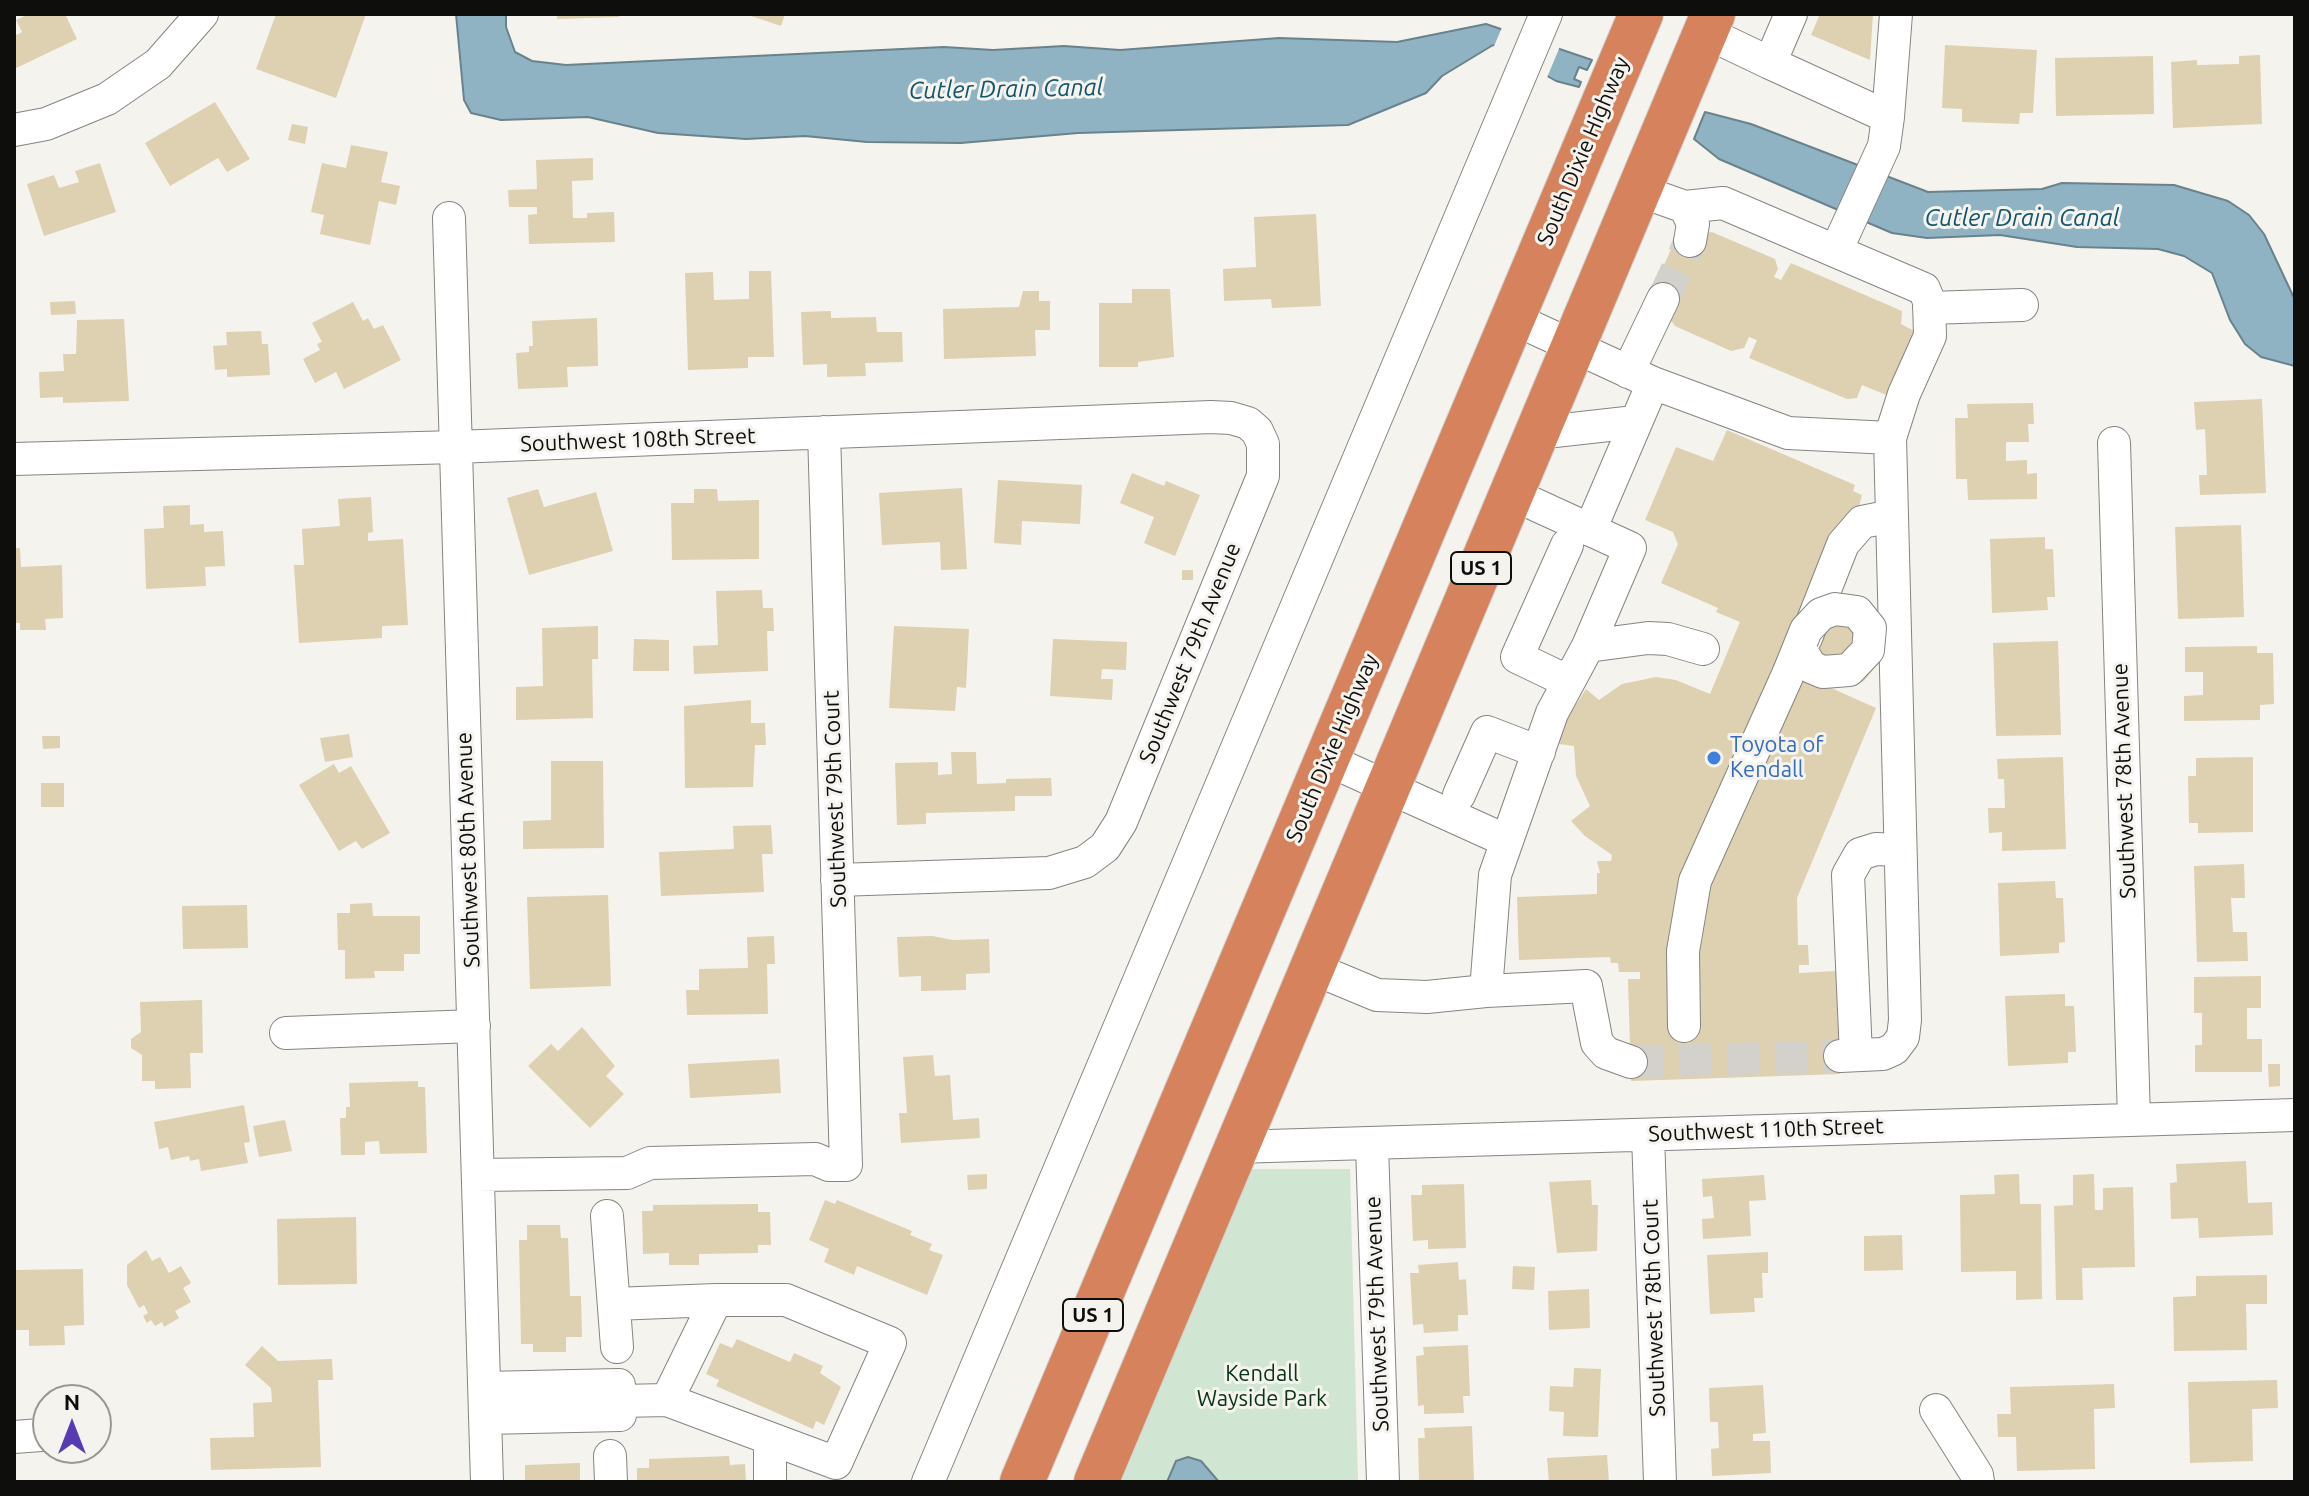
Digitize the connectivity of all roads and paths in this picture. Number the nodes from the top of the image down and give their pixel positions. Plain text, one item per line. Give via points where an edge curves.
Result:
1 (202, 14) edge
2 (1641, 14) edge
3 (1791, 14) edge
4 (1896, 14) edge
5 (1546, 15) edge
6 (1709, 23) edge
7 (1770, 63) junction
8 (1888, 117) junction
9 (14, 130) edge
10 (1640, 191) junction
11 (1685, 207) junction
12 (449, 218) dead end
13 (1690, 241) tunnel mouth
14 (1839, 244) junction
15 (1663, 299) tunnel mouth
16 (2022, 305) dead end
17 (1929, 308) junction
18 (1512, 318) junction
19 (1574, 347) junction
20 (1641, 377) junction
21 (1635, 422) junction
22 (1257, 431) joint
23 (824, 432) junction
24 (1537, 433) junction
25 (1890, 438) junction
26 (2114, 443) dead end
27 (456, 447) junction
28 (14, 459) edge
29 (1512, 494) junction
30 (1884, 517) junction
31 (1578, 537) junction
32 (1588, 646) junction
33 (1703, 649) dead end
34 (1567, 681) junction
35 (1539, 752) junction
36 (1328, 760) junction
37 (1388, 789) junction
38 (1459, 795) dead end
39 (1507, 841) junction
40 (1900, 850) junction
41 (837, 880) junction
42 (1312, 968) junction
43 (1486, 991) junction
44 (474, 1026) junction
45 (1684, 1026) dead end
46 (286, 1033) dead end
47 (1631, 1062) tunnel mouth
48 (2295, 1115) edge
49 (2134, 1119) junction
50 (1648, 1135) junction
51 (1372, 1145) junction
52 (1164, 1147) junction
53 (1236, 1147) junction
54 (478, 1175) junction
55 (607, 1216) dead end
56 (716, 1300) junction
57 (614, 1304) junction
58 (617, 1347) dead end
59 (667, 1400) junction
60 (485, 1403) junction
61 (1936, 1410) dead end
62 (770, 1439) junction
63 (487, 1482) edge
64 (770, 1482) edge
65 (928, 1482) edge
66 (1022, 1482) edge
67 (1096, 1482) edge
68 (1383, 1482) edge
69 (1660, 1482) edge
70 (1978, 1482) edge

1 - 9 street via 158,64 107,99 46,124
2 - 18 highway, South Dixie Highway / US 1
3 - 7 street
4 - 8 street
5 - 65 street
6 - 7 street
6 - 10 highway, US 1
7 - 8 street
8 - 14 street via 1884,146
10 - 11 street
10 - 19 highway, US 1
11 - 13 street via 1693,224
11 - 14 street via 1723,203
12 - 27 street, Southwest 80th Avenue
14 - 17 street via 1924,289
15 - 20 street
16 - 17 street
17 - 25 street via 1930,336
18 - 19 street
18 - 36 highway, South Dixie Highway / US 1
19 - 20 street
19 - 24 highway, US 1
20 - 21 street
20 - 25 street via 1788,433
21 - 24 street
21 - 31 street
22 - 23 street, Southwest 108th Street via 1248,423 1211,417
22 - 41 street, Southwest 79th Avenue via 1263,444 1263,476 1121,822 1105,847 1085,862 1036,874
23 - 27 street, Southwest 108th Street
23 - 41 street, Southwest 79th Court
24 - 29 highway, US 1
25 - 30 street
26 - 49 street, Southwest 78th Avenue
27 - 28 street, Southwest 108th Street
27 - 44 street, Southwest 80th Avenue
29 - 31 street
29 - 37 highway, US 1
30 - 40 street
30 - 45 street via 1862,522 1843,544 1797,665 1695,881 1683,951
31 - 32 street via 1630,548
31 - 34 street via 1517,657
32 - 33 street via 1648,638
32 - 34 street
34 - 35 street
35 - 38 street via 1487,732
35 - 39 street
36 - 37 street
36 - 52 highway, South Dixie Highway / US 1
37 - 39 street
37 - 42 highway, US 1
39 - 43 street via 1492,896
40 - 40 street via 1903,1037 1883,1054 1848,1056 1848,875 1860,854
41 - 54 street, Southwest 79th Court via 838,1165 815,1159 650,1163 627,1173
42 - 43 street via 1377,995
42 - 53 highway, US 1
43 - 47 street via 1586,986 1597,1043 1606,1053
44 - 46 street
44 - 54 street, Southwest 80th Avenue
48 - 49 street, Southwest 110th Street
49 - 50 street, Southwest 110th Street
50 - 51 street, Southwest 110th Street
50 - 69 street, Southwest 78th Court
51 - 53 street, Southwest 110th Street
51 - 68 street, Southwest 79th Avenue
52 - 53 highway
52 - 66 highway, South Dixie Highway / US 1
53 - 67 highway, US 1
54 - 60 street, Southwest 80th Avenue
55 - 57 street
56 - 57 street
56 - 59 street
56 - 62 street via 786,1300 890,1343 836,1463
57 - 58 street
59 - 60 street
59 - 62 street
60 - 63 street, Southwest 80th Avenue
61 - 70 street
62 - 64 street

